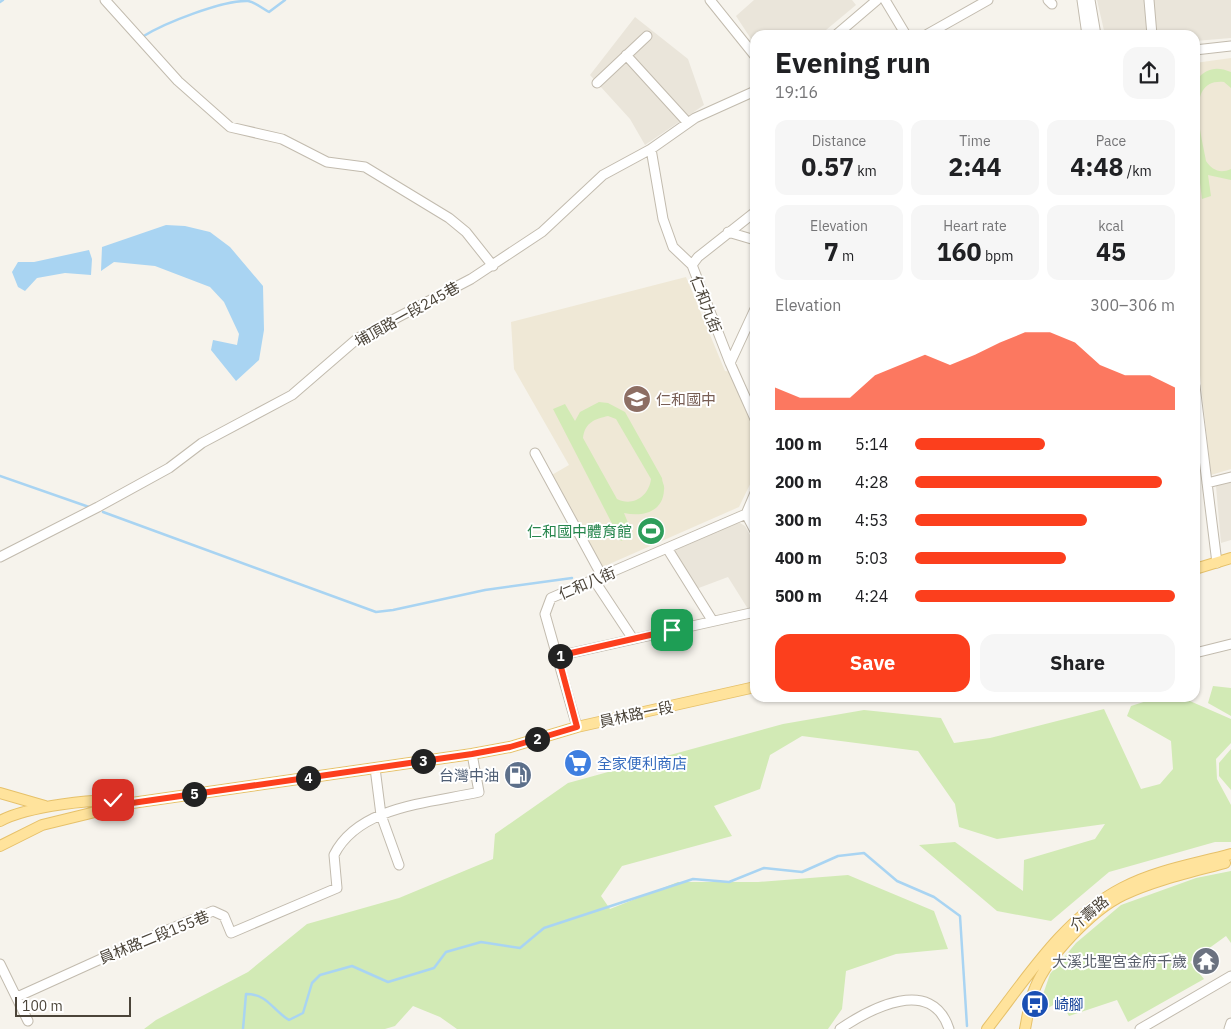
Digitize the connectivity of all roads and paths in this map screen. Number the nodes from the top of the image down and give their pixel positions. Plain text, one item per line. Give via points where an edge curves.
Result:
1 (106, 0) edge
2 (710, 0) edge
3 (877, 0) edge
4 (885, 0) edge
5 (988, 0) edge
6 (1082, 0) edge
7 (1090, 0) edge
8 (1149, 0) edge
9 (842, 30) edge
10 (903, 30) edge
11 (935, 30) edge
12 (1086, 30) edge
13 (1095, 30) edge
14 (1152, 30) edge
15 (647, 36) dead end
16 (1231, 46) edge
17 (1200, 49) edge
18 (750, 50) edge
19 (626, 55) junction
20 (597, 83) dead end
21 (750, 93) edge
22 (688, 123) junction
23 (651, 149) junction
24 (750, 216) edge
25 (728, 232) junction
26 (750, 239) edge
27 (692, 265) junction
28 (493, 266) junction
29 (750, 320) edge
30 (730, 363) junction
31 (750, 409) edge
32 (1200, 426) edge
33 (535, 453) dead end
34 (1231, 477) edge
35 (1207, 483) junction
36 (750, 505) edge
37 (746, 514) junction
38 (750, 522) edge
39 (667, 548) junction
40 (0, 557) edge
41 (1231, 558) edge
42 (1217, 562) junction
43 (1200, 567) edge
44 (598, 578) junction
45 (750, 613) edge
46 (712, 620) junction
47 (633, 639) junction
48 (1231, 644) edge
49 (1200, 653) edge
50 (558, 656) junction
51 (750, 688) edge
52 (577, 727) junction
53 (472, 754) junction
54 (375, 768) junction
55 (0, 793) edge
56 (132, 803) junction
57 (49, 807) junction
58 (381, 815) junction
59 (0, 821) edge
60 (0, 846) edge
61 (1231, 854) edge
62 (1231, 861) edge
63 (399, 865) dead end
64 (0, 964) edge
65 (1231, 976) edge
66 (17, 997) junction
67 (28, 1022) dead end
68 (1231, 1023) edge
69 (840, 1029) edge
70 (949, 1029) edge
71 (987, 1029) edge
72 (1025, 1029) edge
73 (1140, 1029) edge
74 (1229, 1029) edge

1 - 28 street via 178,81 230,127 282,139 327,162 366,167 449,218 466,232
2 - 18 street
3 - 9 street
4 - 10 street
5 - 11 street
6 - 12 street
7 - 13 street
8 - 14 street
15 - 19 street
16 - 17 street
19 - 20 street
19 - 22 street
21 - 22 street, 埔頂路一段245巷
22 - 23 street, 埔頂路一段245巷
23 - 27 street via 666,229 673,247
23 - 28 street, 埔頂路一段245巷 via 603,175 542,232
24 - 25 street, 仁和九街
25 - 26 street
25 - 27 street, 仁和九街 via 698,256
27 - 30 street, 仁和九街
28 - 40 street, 埔頂路一段245巷 via 358,338 292,395 202,444 169,468
29 - 30 street
30 - 31 street, 仁和九街
32 - 35 street
33 - 44 street
34 - 35 street
35 - 42 street
36 - 37 street
37 - 38 street
37 - 39 street, 仁和八街
39 - 44 street, 仁和八街
39 - 46 street
41 - 42 main road
42 - 43 main road
44 - 47 street
44 - 50 street, 仁和八街 via 552,598 547,606 545,614
45 - 46 street
46 - 47 street
47 - 50 street
48 - 49 street
50 - 52 street, 仁和八街
51 - 52 main road, 員林路一段
52 - 53 main road, 員林路一段 via 510,747
53 - 54 main road, 員林路一段
53 - 58 street via 480,792 404,807
54 - 56 main road, 員林路一段
54 - 58 street
55 - 57 main road
56 - 57 main road, 員林路一段 via 113,800
56 - 60 main road, 員林路一段 via 50,822
57 - 59 main road, 員林路一段 via 22,812
58 - 63 street
58 - 66 street, 員林路二段155巷 via 348,837 334,855 337,888 231,933 224,916 213,912
61 - 71 main road, 介壽路 via 1158,873 1107,896 1054,944
62 - 72 main road, 介壽路 via 1123,895 1096,913 1040,978
64 - 66 street
65 - 73 street
66 - 67 street
68 - 74 street
69 - 70 street via 864,1013 912,1001 932,1004 940,1009

